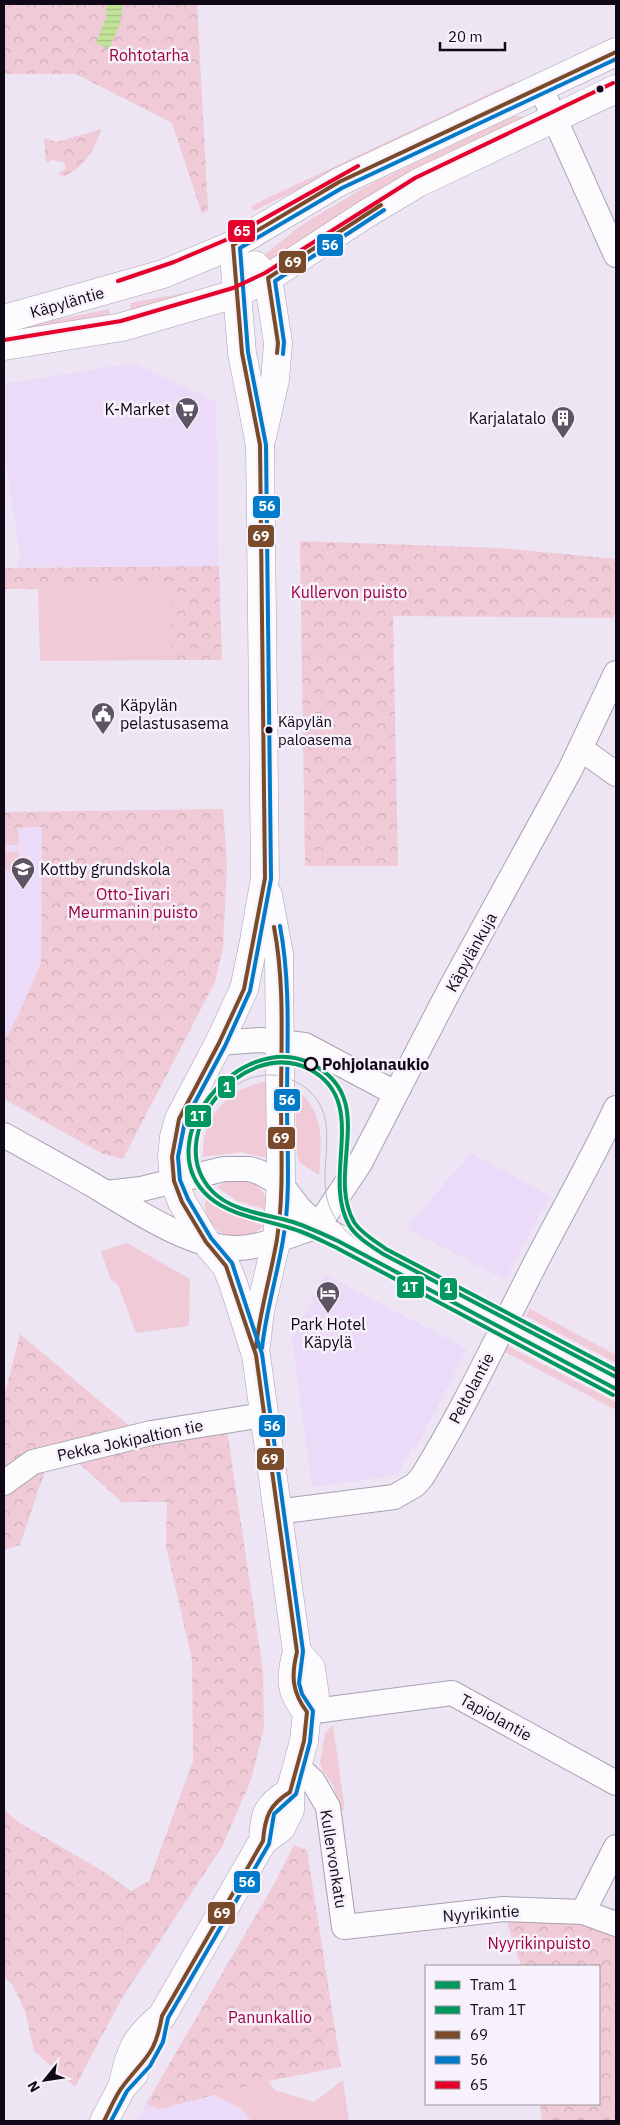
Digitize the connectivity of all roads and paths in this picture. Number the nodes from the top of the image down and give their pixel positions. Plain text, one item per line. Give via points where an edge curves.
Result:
1 (616, 52) edge
2 (540, 86) junction
3 (616, 88) edge
4 (555, 117) junction
5 (232, 245) junction
6 (616, 255) edge
7 (268, 278) junction
8 (235, 294) junction
9 (4, 319) edge
10 (4, 346) edge
11 (260, 445) junction
12 (616, 673) edge
13 (581, 749) junction
14 (616, 774) edge
15 (265, 878) junction
16 (281, 1041) junction
17 (219, 1043) junction
18 (395, 1093) junction
19 (616, 1108) edge
20 (4, 1135) edge
21 (174, 1181) junction
22 (281, 1184) junction
23 (106, 1193) junction
24 (318, 1226) junction
25 (277, 1238) junction
26 (206, 1242) junction
27 (505, 1324) junction
28 (256, 1355) junction
29 (616, 1382) edge
30 (264, 1415) junction
31 (4, 1483) edge
32 (276, 1512) junction
33 (307, 1712) junction
34 (294, 1779) junction
35 (616, 1783) edge
36 (616, 1847) edge
37 (582, 1912) junction
38 (616, 1924) edge
39 (344, 1927) joint
40 (104, 2121) edge

1 - 2 main road, Käpyläntie
2 - 4 street
2 - 5 main road, Käpyläntie via 339,182
3 - 4 main road, Käpyläntie
4 - 6 street
4 - 7 main road, Käpyläntie via 411,188
5 - 7 main road
5 - 8 main road
5 - 9 main road, Käpyläntie via 163,274
7 - 8 main road, Käpyläntie
7 - 11 main road via 278,343 275,380
8 - 10 main road, Käpyläntie via 122,327
8 - 11 main road via 242,353
11 - 15 main road
12 - 13 street, Käpylänkuja
13 - 14 street
13 - 18 street, Käpylänkuja
15 - 16 main road via 279,954
15 - 17 main road via 244,989
16 - 17 street
16 - 18 street via 316,1049
16 - 22 main road
17 - 21 main road via 179,1120 174,1137
18 - 24 street, Käpylänkuja via 360,1163
19 - 27 street, Peltolantie
20 - 23 street
21 - 22 street via 241,1168 259,1172
21 - 23 street
21 - 26 main road via 182,1202
22 - 24 street
22 - 25 main road
23 - 26 street via 140,1215
24 - 25 street
24 - 27 street
25 - 26 street via 238,1248
25 - 28 main road via 260,1311
26 - 28 main road via 226,1266
27 - 29 street
27 - 32 street, Peltolantie via 428,1468 415,1485 394,1496
28 - 30 main road
30 - 31 street, Pekka Jokipaltion tie via 151,1433 33,1462
30 - 32 main road
32 - 33 main road via 297,1652 291,1672 293,1687 295,1698
33 - 34 main road via 304,1741
33 - 35 street, Tapiolantie via 452,1693
34 - 39 street, Kullervonkatu via 313,1781 328,1807
34 - 40 main road via 268,1810 264,1819 263,1841 162,2016 135,2043 122,2087
36 - 37 street
37 - 38 street, Nyyrikintie
37 - 39 street, Nyyrikintie via 504,1909

